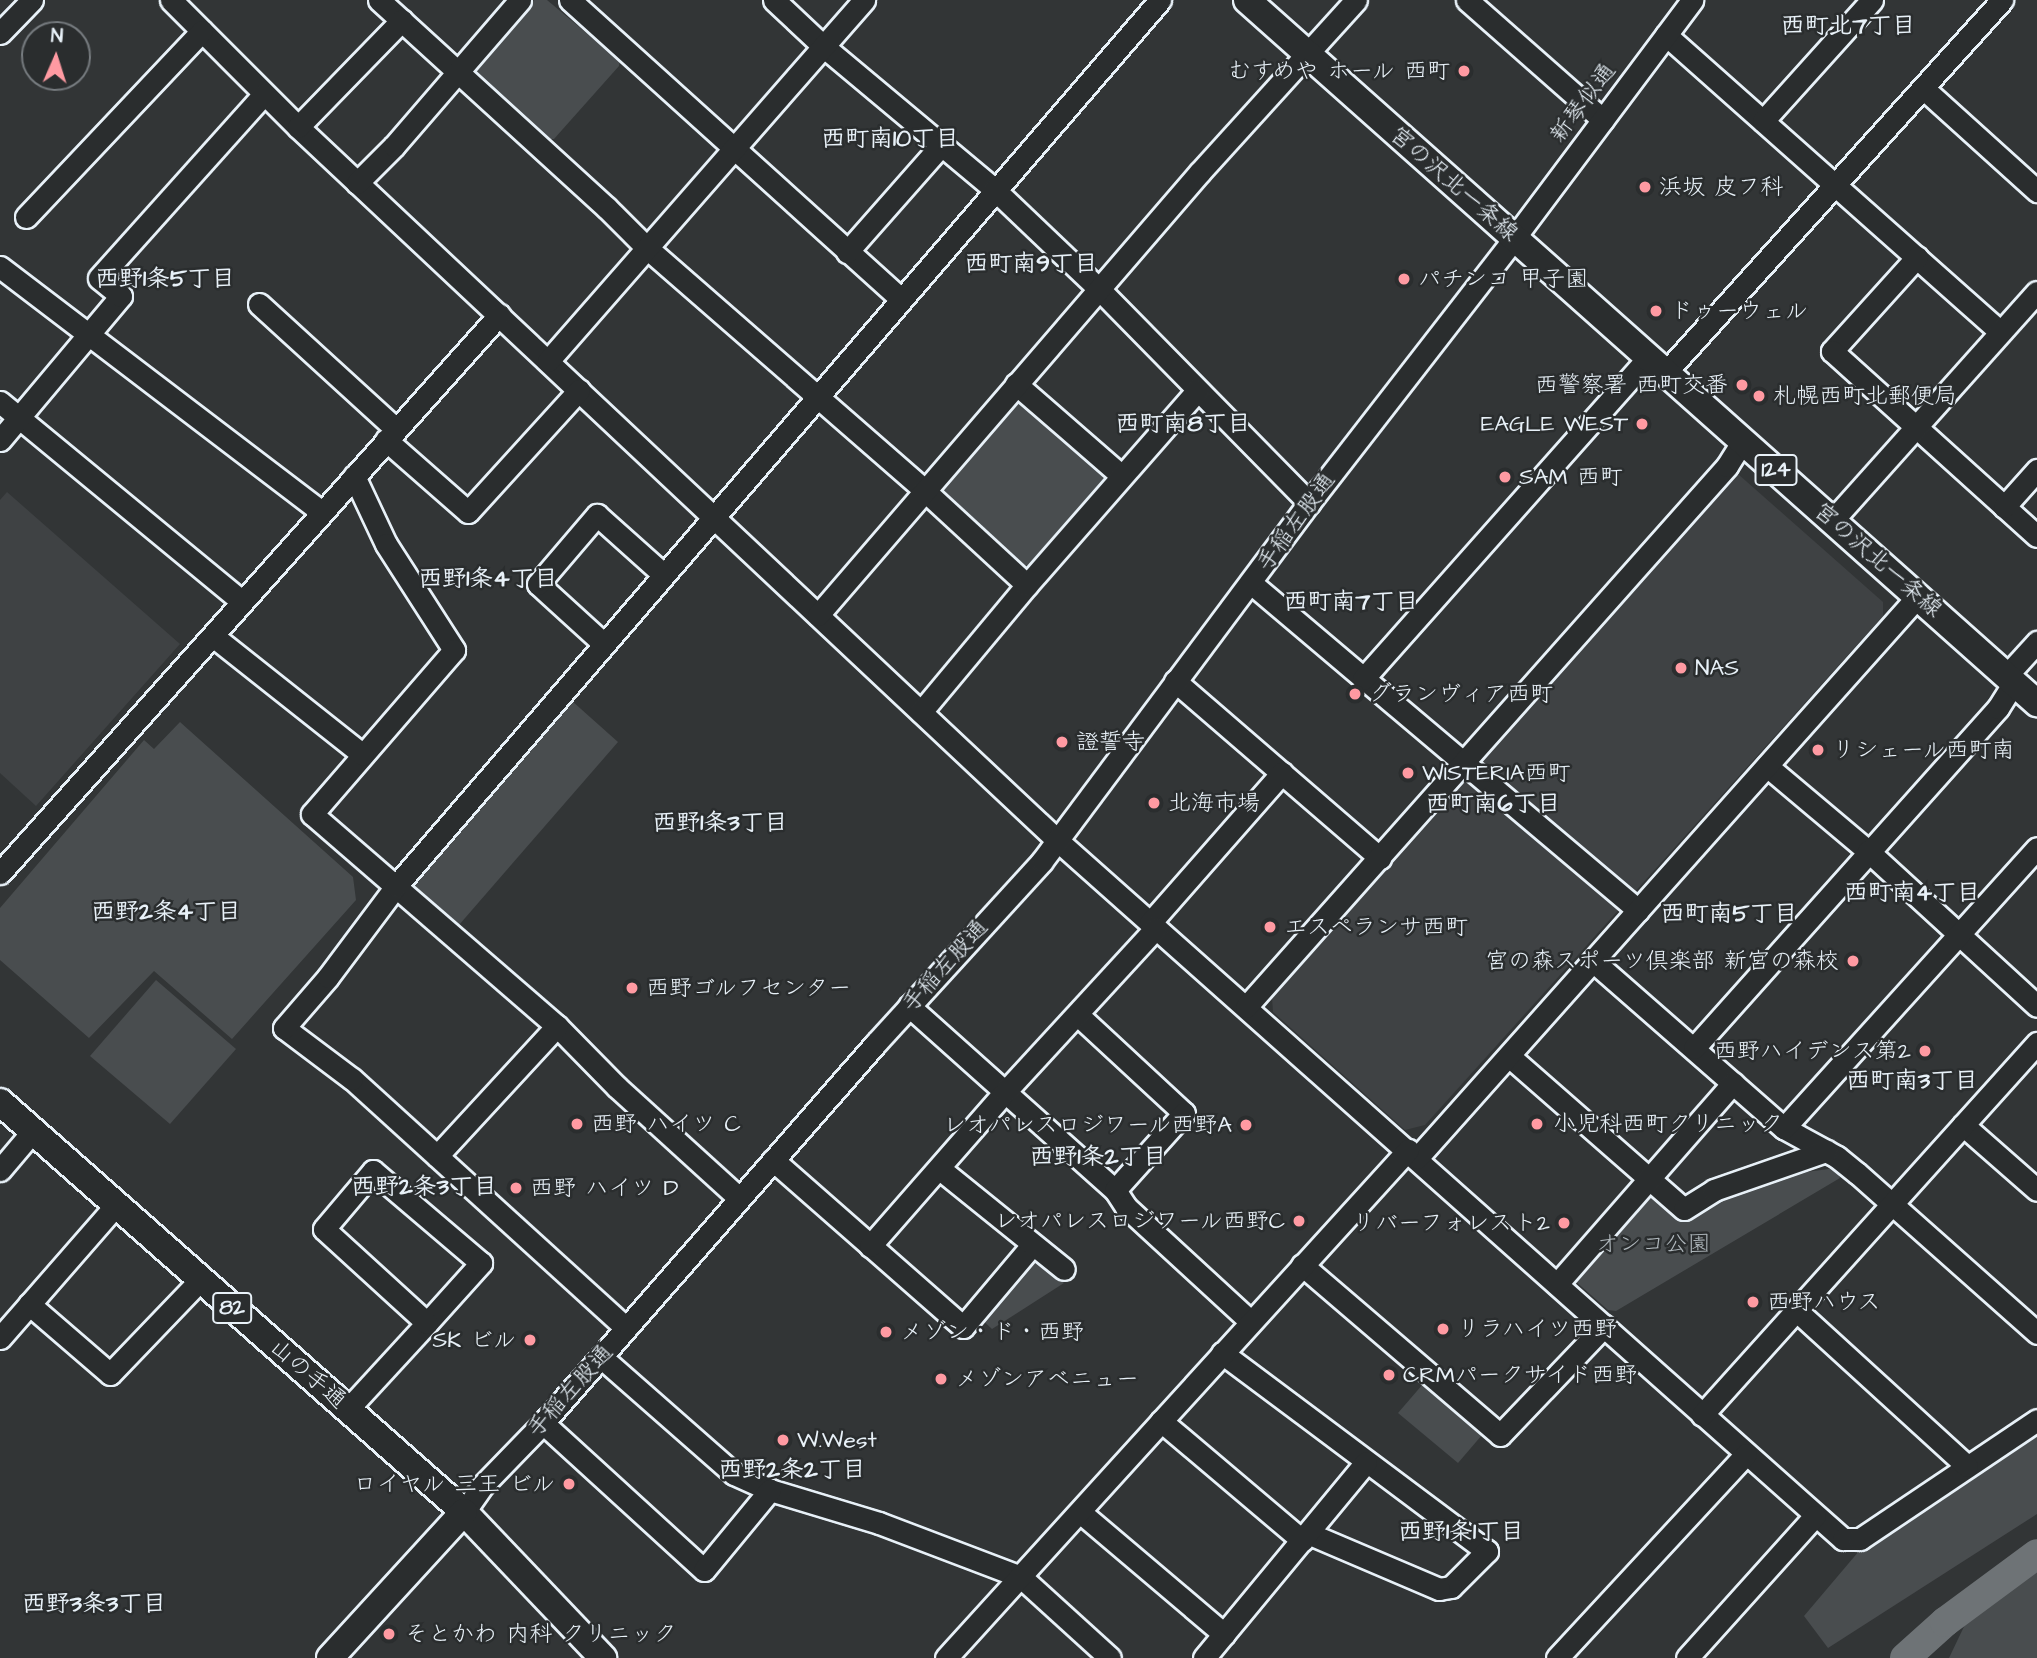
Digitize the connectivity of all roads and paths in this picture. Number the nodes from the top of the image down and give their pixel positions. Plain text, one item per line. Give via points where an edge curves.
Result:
1 (32, 0) edge
2 (171, 0) edge
3 (379, 0) edge
4 (520, 0) edge
5 (570, 0) edge
6 (774, 0) edge
7 (864, 0) edge
8 (1160, 0) edge
9 (1247, 0) edge
10 (1356, 0) edge
11 (1468, 0) edge
12 (1872, 0) edge
13 (2002, 0) edge
14 (1689, 1) edge
15 (401, 20) junction
16 (202, 31) junction
17 (0, 33) edge
18 (1665, 35) junction
19 (824, 46) junction
20 (1308, 54) junction
21 (457, 71) junction
22 (1923, 88) junction
23 (264, 94) junction
24 (1603, 120) junction
25 (1763, 121) junction
26 (298, 127) junction
27 (943, 143) junction
28 (734, 149) junction
29 (358, 183) junction
30 (1835, 184) junction
31 (994, 189) junction
32 (2037, 191) edge
33 (26, 217) dead end
34 (1515, 237) junction
35 (647, 248) junction
36 (848, 252) junction
37 (1917, 257) junction
38 (0, 267) edge
39 (1099, 289) junction
40 (2037, 292) edge
41 (901, 299) junction
42 (259, 304) dead end
43 (499, 315) junction
44 (2000, 332) junction
45 (88, 334) junction
46 (548, 361) junction
47 (1656, 366) junction
48 (1016, 384) junction
49 (579, 390) junction
50 (1198, 390) junction
51 (817, 397) junction
52 (0, 402) edge
53 (20, 418) junction
54 (1915, 428) junction
55 (391, 435) junction
56 (0, 440) edge
57 (1743, 440) junction
58 (2037, 470) edge
59 (354, 476) junction
60 (1122, 476) junction
61 (924, 490) junction
62 (1309, 503) junction
63 (2004, 507) junction
64 (322, 512) junction
65 (713, 516) junction
66 (1832, 521) junction
67 (2037, 536) edge
68 (663, 574) junction
69 (1251, 583) junction
70 (1027, 584) junction
71 (1918, 596) junction
72 (241, 601) junction
73 (818, 615) junction
74 (213, 636) junction
75 (2037, 642) edge
76 (604, 644) junction
77 (2011, 678) junction
78 (1363, 679) junction
79 (1175, 681) junction
80 (2037, 703) edge
81 (921, 712) junction
82 (363, 755) junction
83 (1462, 762) junction
84 (1767, 765) junction
85 (1282, 773) junction
86 (1057, 840) junction
87 (2037, 848) edge
88 (1868, 851) junction
89 (1380, 858) junction
90 (0, 873) edge
91 (396, 886) junction
92 (1638, 910) junction
93 (1153, 926) junction
94 (1959, 936) junction
95 (1593, 961) junction
96 (909, 1006) junction
97 (2037, 1006) edge
98 (1246, 1007) junction
99 (1078, 1015) junction
100 (557, 1026) junction
101 (2036, 1047) edge
102 (1694, 1048) junction
103 (1509, 1056) junction
104 (1734, 1083) junction
105 (1005, 1092) junction
106 (0, 1102) edge
107 (1963, 1125) junction
108 (1784, 1128) junction
109 (33, 1131) junction
110 (1826, 1151) junction
111 (1412, 1154) junction
112 (437, 1156) junction
113 (773, 1160) junction
114 (940, 1169) junction
115 (0, 1170) edge
116 (1650, 1176) junction
117 (1115, 1190) junction
118 (2037, 1190) edge
119 (740, 1198) junction
120 (116, 1205) junction
121 (1891, 1205) junction
122 (1032, 1245) junction
123 (870, 1246) junction
124 (1302, 1265) junction
125 (1064, 1269) dead end
126 (200, 1280) junction
127 (1557, 1284) junction
128 (29, 1304) junction
129 (1797, 1311) junction
130 (1250, 1321) junction
131 (426, 1323) junction
132 (2034, 1325) edge
133 (1604, 1326) junction
134 (626, 1328) junction
135 (1, 1336) edge
136 (1222, 1353) junction
137 (601, 1357) junction
138 (348, 1409) junction
139 (1702, 1415) junction
140 (2037, 1420) edge
141 (1161, 1421) junction
142 (543, 1423) junction
143 (1746, 1454) junction
144 (1366, 1462) junction
145 (1967, 1465) junction
146 (770, 1490) junction
147 (464, 1512) junction
148 (1080, 1512) junction
149 (1815, 1516) junction
150 (1305, 1537) junction
151 (1021, 1577) junction
152 (1224, 1634) junction
153 (1092, 1650) edge
154 (330, 1658) edge
155 (603, 1658) edge
156 (946, 1658) edge
157 (1110, 1658) edge
158 (1204, 1658) edge
159 (1557, 1658) edge
160 (1687, 1658) edge

1 - 17 street
2 - 16 street
3 - 15 street
4 - 21 street
5 - 28 street
6 - 19 street
7 - 19 street
8 - 31 street
9 - 20 main road, 宮の沢北一条線 / 124
10 - 20 street
11 - 24 street
12 - 25 street
13 - 22 street
14 - 18 street, 新琴似通
15 - 21 street
15 - 26 street
16 - 23 street
16 - 33 street
18 - 24 street, 新琴似通
18 - 25 street
19 - 27 street
19 - 28 street
20 - 34 main road, 宮の沢北一条線 / 124
20 - 39 street
21 - 29 street
21 - 35 street
22 - 30 street
22 - 32 street
23 - 26 street
23 - 45 street via 99,278 121,296
24 - 34 street, 新琴似通
25 - 30 street
26 - 29 street
27 - 31 street
27 - 36 street
28 - 35 street
28 - 36 street
29 - 43 street
30 - 37 street
30 - 47 street
31 - 39 street
31 - 41 street
34 - 47 main road, 宮の沢北一条線 / 124
34 - 62 street, 手稲左股通
35 - 46 street
35 - 51 street
36 - 41 street
37 - 44 street
37 - 54 street via 1832,351
38 - 45 street
39 - 48 street
39 - 50 street
40 - 44 street
41 - 51 street
42 - 55 street
43 - 46 street
43 - 55 street
44 - 54 street
45 - 53 street
45 - 64 street
46 - 49 street
47 - 57 main road, 宮の沢北一条線 / 124
47 - 78 street
48 - 60 street
48 - 61 street
49 - 55 street via 468,512
49 - 65 street
50 - 60 street
50 - 62 street
51 - 61 street
51 - 65 street
52 - 53 street
53 - 56 street
53 - 72 street
54 - 63 street
54 - 66 street
55 - 59 street
57 - 66 main road, 宮の沢北一条線 / 124
57 - 83 street via 1727,466
58 - 63 street
59 - 64 street
59 - 82 street via 386,544 454,650
60 - 70 street
61 - 70 street
61 - 73 street
62 - 69 street, 手稲左股通
63 - 67 street
64 - 72 street
65 - 68 street
65 - 73 street
66 - 71 main road, 宮の沢北一条線 / 124
68 - 76 street
68 - 76 street via 597,515 538,584
69 - 78 street
69 - 79 street, 手稲左股通
70 - 81 street
71 - 77 main road, 宮の沢北一条線 / 124
71 - 84 street
72 - 74 street
73 - 81 street
74 - 82 street
74 - 90 street
75 - 77 street
76 - 91 street
77 - 80 main road, 宮の沢北一条線 / 124
77 - 88 street via 1998,708
78 - 83 street
79 - 85 street
79 - 86 street, 手稲左股通
81 - 86 street
82 - 91 street via 312,814
83 - 89 street
83 - 92 street
84 - 88 street
84 - 92 street
85 - 89 street
85 - 93 street
86 - 93 street
86 - 96 street, 手稲左股通
87 - 94 street
88 - 94 street
88 - 102 street
89 - 98 street
91 - 100 street
91 - 112 street via 284,1028 352,1079
92 - 95 street
93 - 98 street
93 - 99 street
94 - 97 street
94 - 108 street
95 - 102 street
95 - 103 street
96 - 105 street
96 - 113 street, 手稲左股通
98 - 111 street
99 - 105 street
99 - 117 street via 1184,1113
100 - 112 street
100 - 119 street
101 - 107 street
102 - 104 street
103 - 111 street
103 - 116 street
104 - 108 street
104 - 116 street
105 - 114 street
105 - 117 street
106 - 109 main road, 山の手通 / 82
107 - 118 street
107 - 121 street
108 - 110 street
109 - 115 street
109 - 120 main road, 山の手通 / 82
110 - 116 street via 1714,1191 1684,1209
110 - 121 street
111 - 124 street
111 - 127 street
112 - 134 street
113 - 119 street, 手稲左股通
113 - 123 street
114 - 122 street
114 - 123 street
116 - 127 street
117 - 130 street via 1126,1207
119 - 134 street, 手稲左股通
120 - 126 main road, 山の手通 / 82
120 - 128 street
121 - 129 street
121 - 132 street
122 - 123 street via 963,1326
122 - 125 street
124 - 130 street
124 - 133 street via 1500,1435
126 - 128 street via 110,1374
126 - 138 main road, 山の手通 / 82
127 - 133 street
128 - 135 street
129 - 139 street
129 - 145 street
130 - 136 street
131 - 131 street via 481,1263 373,1171 324,1229
131 - 138 street
133 - 139 street
134 - 137 street, 手稲左股通
136 - 141 street
136 - 144 street
137 - 142 street, 手稲左股通
137 - 146 street via 734,1474
138 - 147 main road, 山の手通 / 82
139 - 143 street
140 - 145 street
141 - 148 street
141 - 150 street
142 - 146 street via 704,1570
142 - 147 street, 手稲左股通 via 483,1485
143 - 149 street
143 - 159 street
144 - 150 street
144 - 150 street via 1488,1551 1451,1587 1439,1589
145 - 149 street via 1860,1539 1843,1539
146 - 151 street via 879,1523
147 - 154 main road, 手稲左股通
147 - 155 main road, 山の手通
148 - 151 street
148 - 152 street
149 - 160 street
150 - 152 street
151 - 153 street
151 - 156 street
152 - 158 street
153 - 157 street

